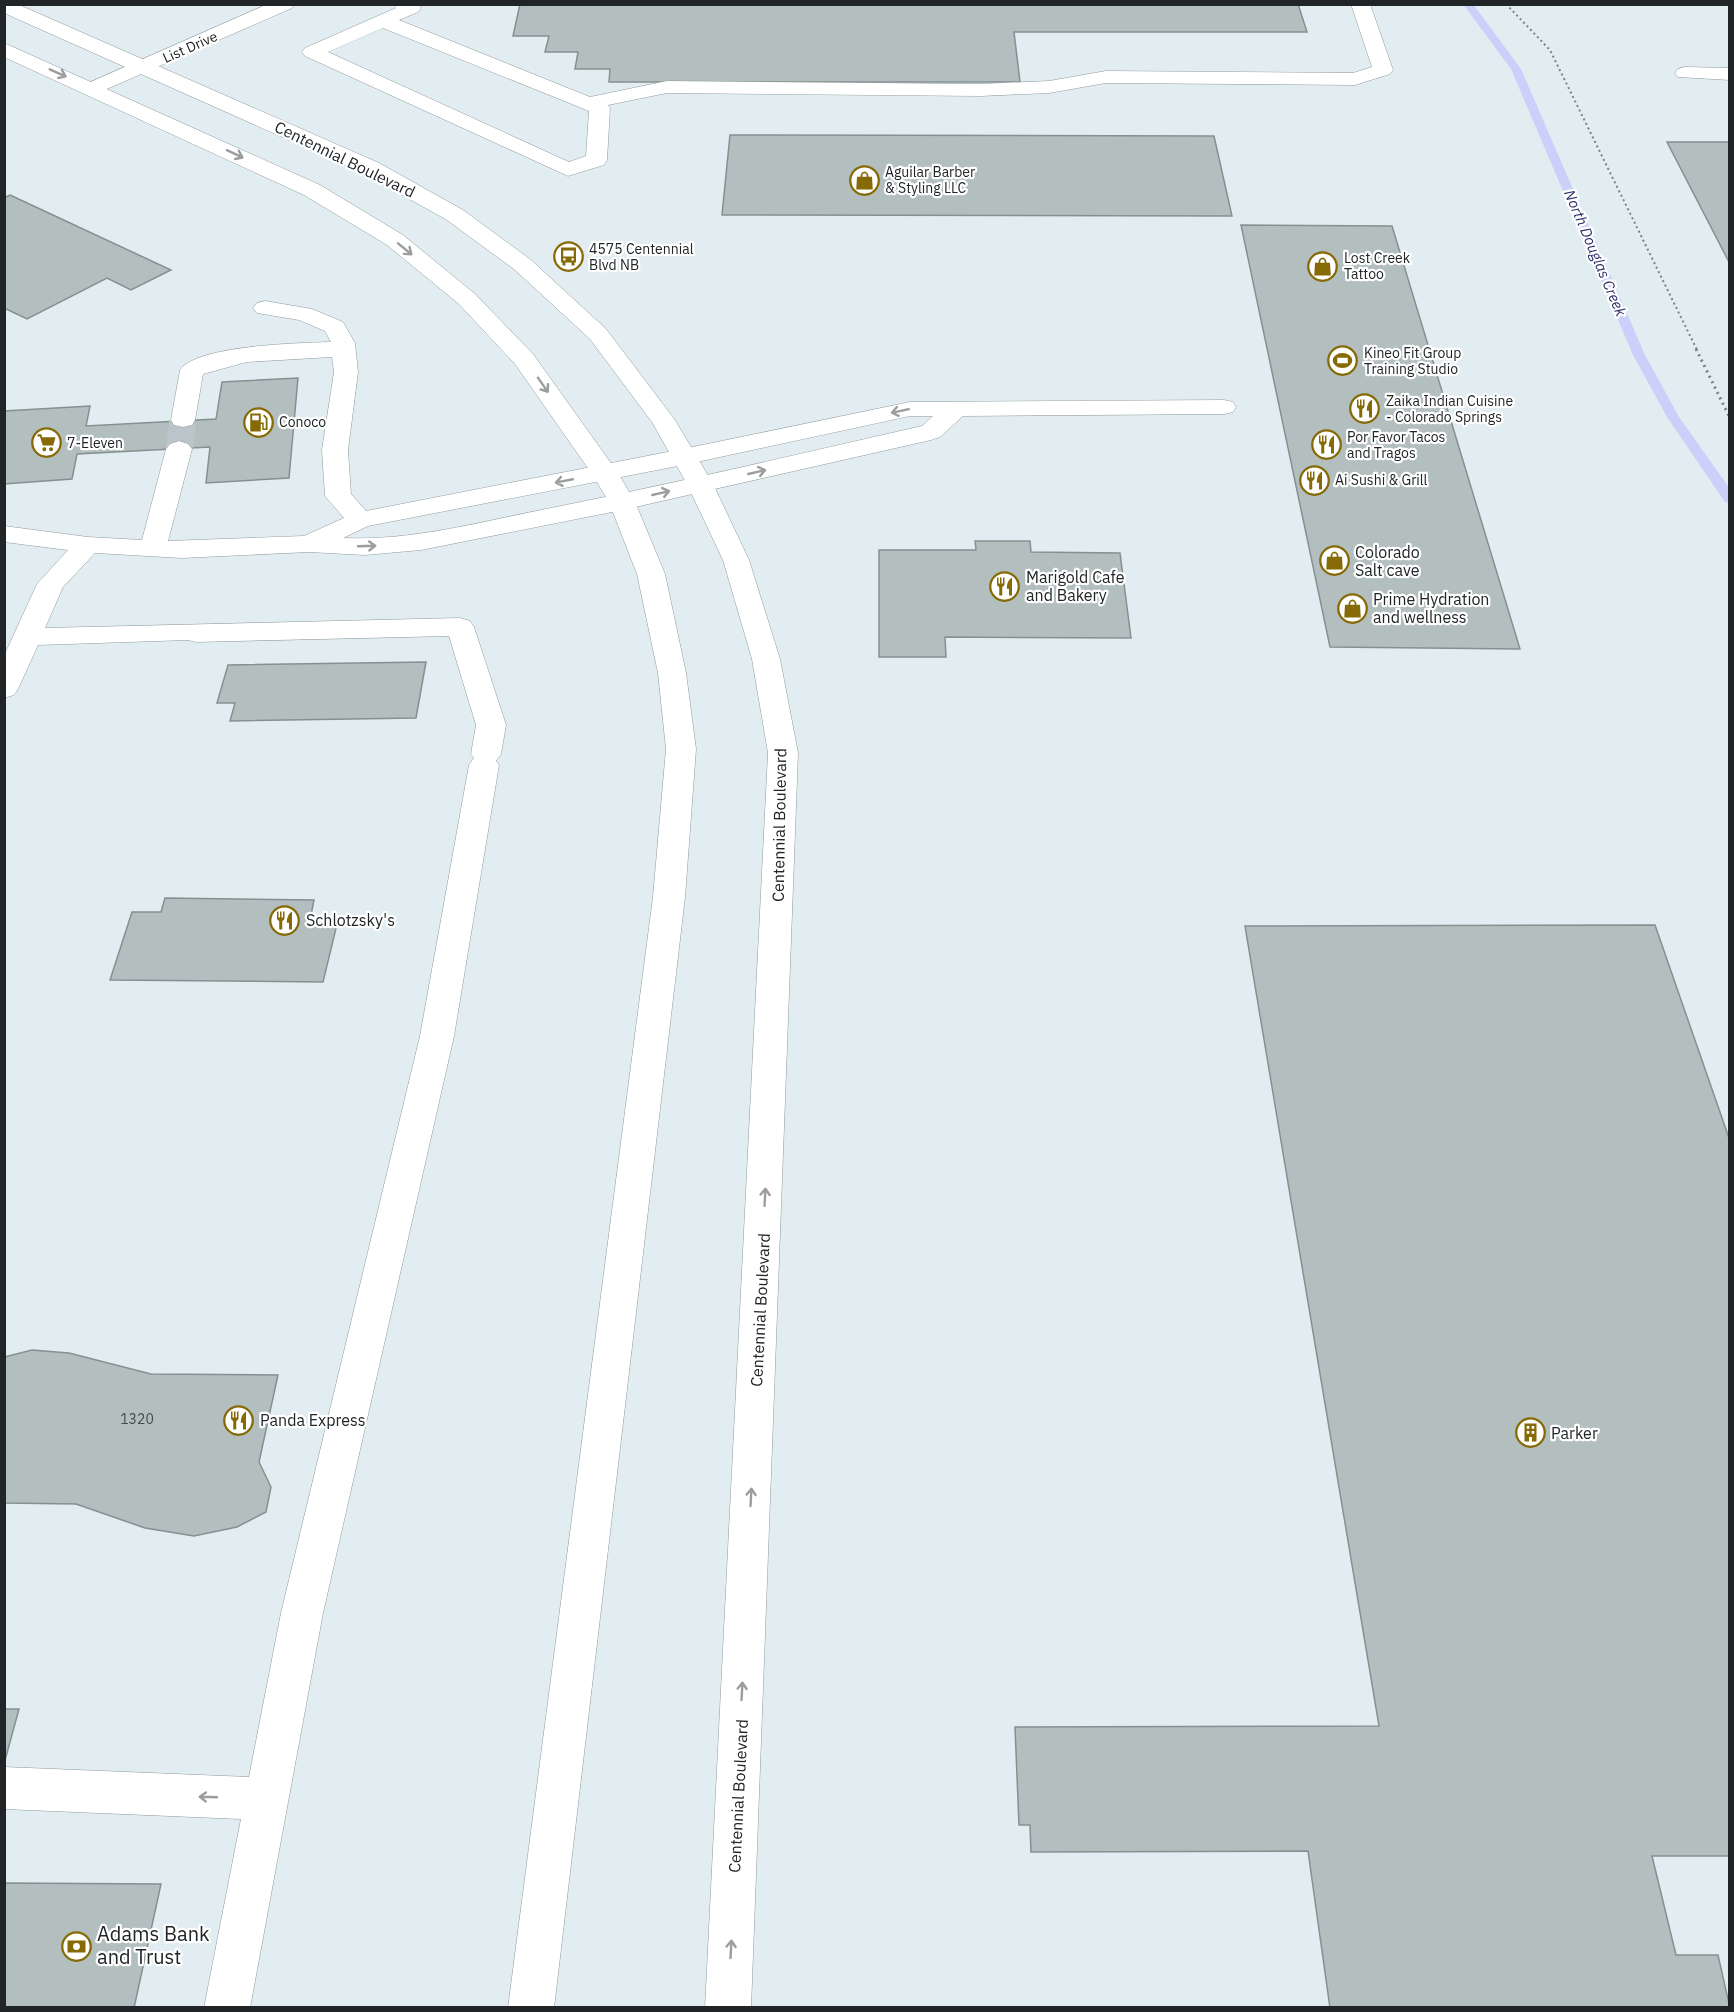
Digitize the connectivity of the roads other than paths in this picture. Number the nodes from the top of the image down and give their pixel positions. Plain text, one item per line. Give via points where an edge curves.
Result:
1 (285, 4) edge
2 (1360, 4) edge
3 (4, 6) edge
4 (411, 6) edge
5 (384, 21) junction
6 (4, 49) edge
7 (145, 67) junction
8 (1684, 73) dead end
9 (1730, 74) edge
10 (93, 88) junction
11 (589, 103) junction
12 (265, 308) dead end
13 (343, 349) junction
14 (958, 407) junction
15 (1224, 407) dead end
16 (183, 420) tunnel mouth
17 (179, 449) tunnel mouth
18 (683, 457) junction
19 (605, 473) junction
20 (700, 484) junction
21 (622, 502) junction
22 (360, 520) junction
23 (4, 534) edge
24 (309, 544) junction
25 (88, 545) junction
26 (153, 549) junction
27 (28, 637) junction
28 (4, 689) edge
29 (4, 1788) edge
30 (267, 1799) junction
31 (227, 2007) edge
32 (531, 2007) edge
33 (728, 2007) edge

1 - 7 main road, List Drive
2 - 11 main road via 1383,70 1355,79 1106,78 1049,87 980,90 667,87
3 - 7 main road, Centennial Boulevard
4 - 5 main road
5 - 11 main road
5 - 11 main road via 312,52 568,170 596,160 600,108
6 -> 10 main road
7 - 10 main road, List Drive
7 - 18 main road, Centennial Boulevard via 371,168 455,215 523,265 598,334 663,420
8 - 9 main road
10 -> 19 main road via 312,190 395,240 467,299 524,359
12 - 13 main road via 304,314 335,327
13 - 16 main road via 252,353 215,360 192,370
13 - 22 main road via 346,372 335,450 338,496
14 - 15 main road
14 -> 18 main road via 910,409
20 -> 14 main road via 931,432
17 - 26 main road
18 - 19 main road
18 - 20 main road, Centennial Boulevard
19 - 21 main road
19 -> 22 main road
21 -> 20 main road
33 -> 20 main road, Centennial Boulevard via 783,753 766,659 736,560
24 -> 21 main road via 365,547 421,542
21 - 32 main road via 651,574 672,673 681,749 669,897
22 - 24 main road
23 - 25 main road
24 - 26 main road
25 - 26 main road
25 - 27 main road via 51,584
27 - 28 main road
27 - 30 main road via 460,627 491,725 436,1036 302,1612
30 -> 29 main road
30 - 31 main road

